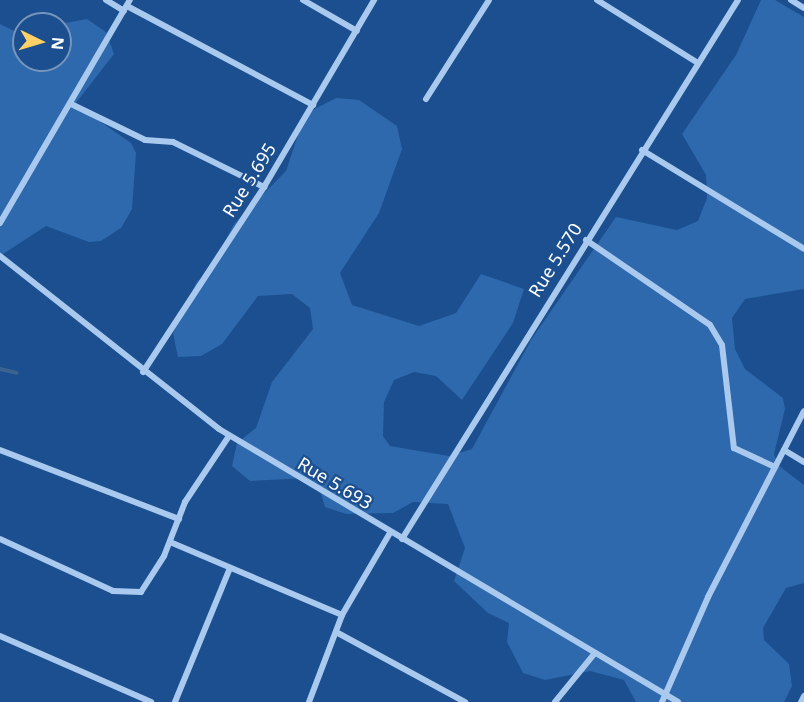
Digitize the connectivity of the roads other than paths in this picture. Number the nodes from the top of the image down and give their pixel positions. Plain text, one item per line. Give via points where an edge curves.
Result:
1 (106, 0) edge
2 (303, 0) edge
3 (374, 0) edge
4 (489, 0) edge
5 (597, 0) edge
6 (738, 0) edge
7 (791, 0) edge
8 (127, 6) edge
9 (804, 8) edge
10 (357, 31) junction
11 (698, 63) junction
12 (426, 99) dead end
13 (71, 104) junction
14 (313, 105) junction
15 (642, 150) junction
16 (264, 187) junction
17 (0, 223) edge
18 (586, 240) junction
19 (804, 249) edge
20 (0, 256) edge
21 (143, 372) junction
22 (804, 411) edge
23 (229, 436) junction
24 (0, 450) edge
25 (784, 450) junction
26 (804, 462) edge
27 (775, 467) junction
28 (179, 519) junction
29 (390, 533) junction
30 (402, 539) junction
31 (0, 540) edge
32 (170, 542) junction
33 (230, 568) junction
34 (342, 615) junction
35 (336, 632) junction
36 (0, 636) edge
37 (595, 654) junction
38 (665, 694) junction
39 (804, 696) edge
40 (151, 702) edge
41 (175, 702) edge
42 (309, 702) edge
43 (465, 702) edge
44 (555, 702) edge
45 (662, 702) edge
46 (678, 702) edge
47 (801, 702) edge

1 - 8 street
2 - 10 street
3 - 10 street, Rue 5.695
4 - 12 street
5 - 11 street
6 - 11 street, Rue 5.570
7 - 9 street
8 - 13 street
8 - 14 street
10 - 14 street, Rue 5.695
11 - 15 street, Rue 5.570
13 - 16 street via 145,140 173,142
13 - 17 street
14 - 16 street, Rue 5.695
15 - 18 street, Rue 5.570
15 - 19 street
16 - 21 street, Rue 5.695
18 - 27 street via 710,325 722,345 734,448
18 - 30 street, Rue 5.570
20 - 21 street, Rue 5.693
21 - 23 street, Rue 5.693
22 - 25 street
23 - 28 street
23 - 29 street, Rue 5.693
24 - 28 street
25 - 26 street
25 - 27 street
27 - 38 street
28 - 32 street
29 - 30 street, Rue 5.693
29 - 34 street
30 - 37 street, Rue 5.693
31 - 32 street via 127,596 141,592
32 - 33 street
33 - 34 street
33 - 41 street
34 - 35 street
35 - 42 street
35 - 43 street
36 - 40 street via 76,673
37 - 38 street, Rue 5.693
37 - 44 street
38 - 45 street
38 - 46 street, Rue 5.693
39 - 47 street

